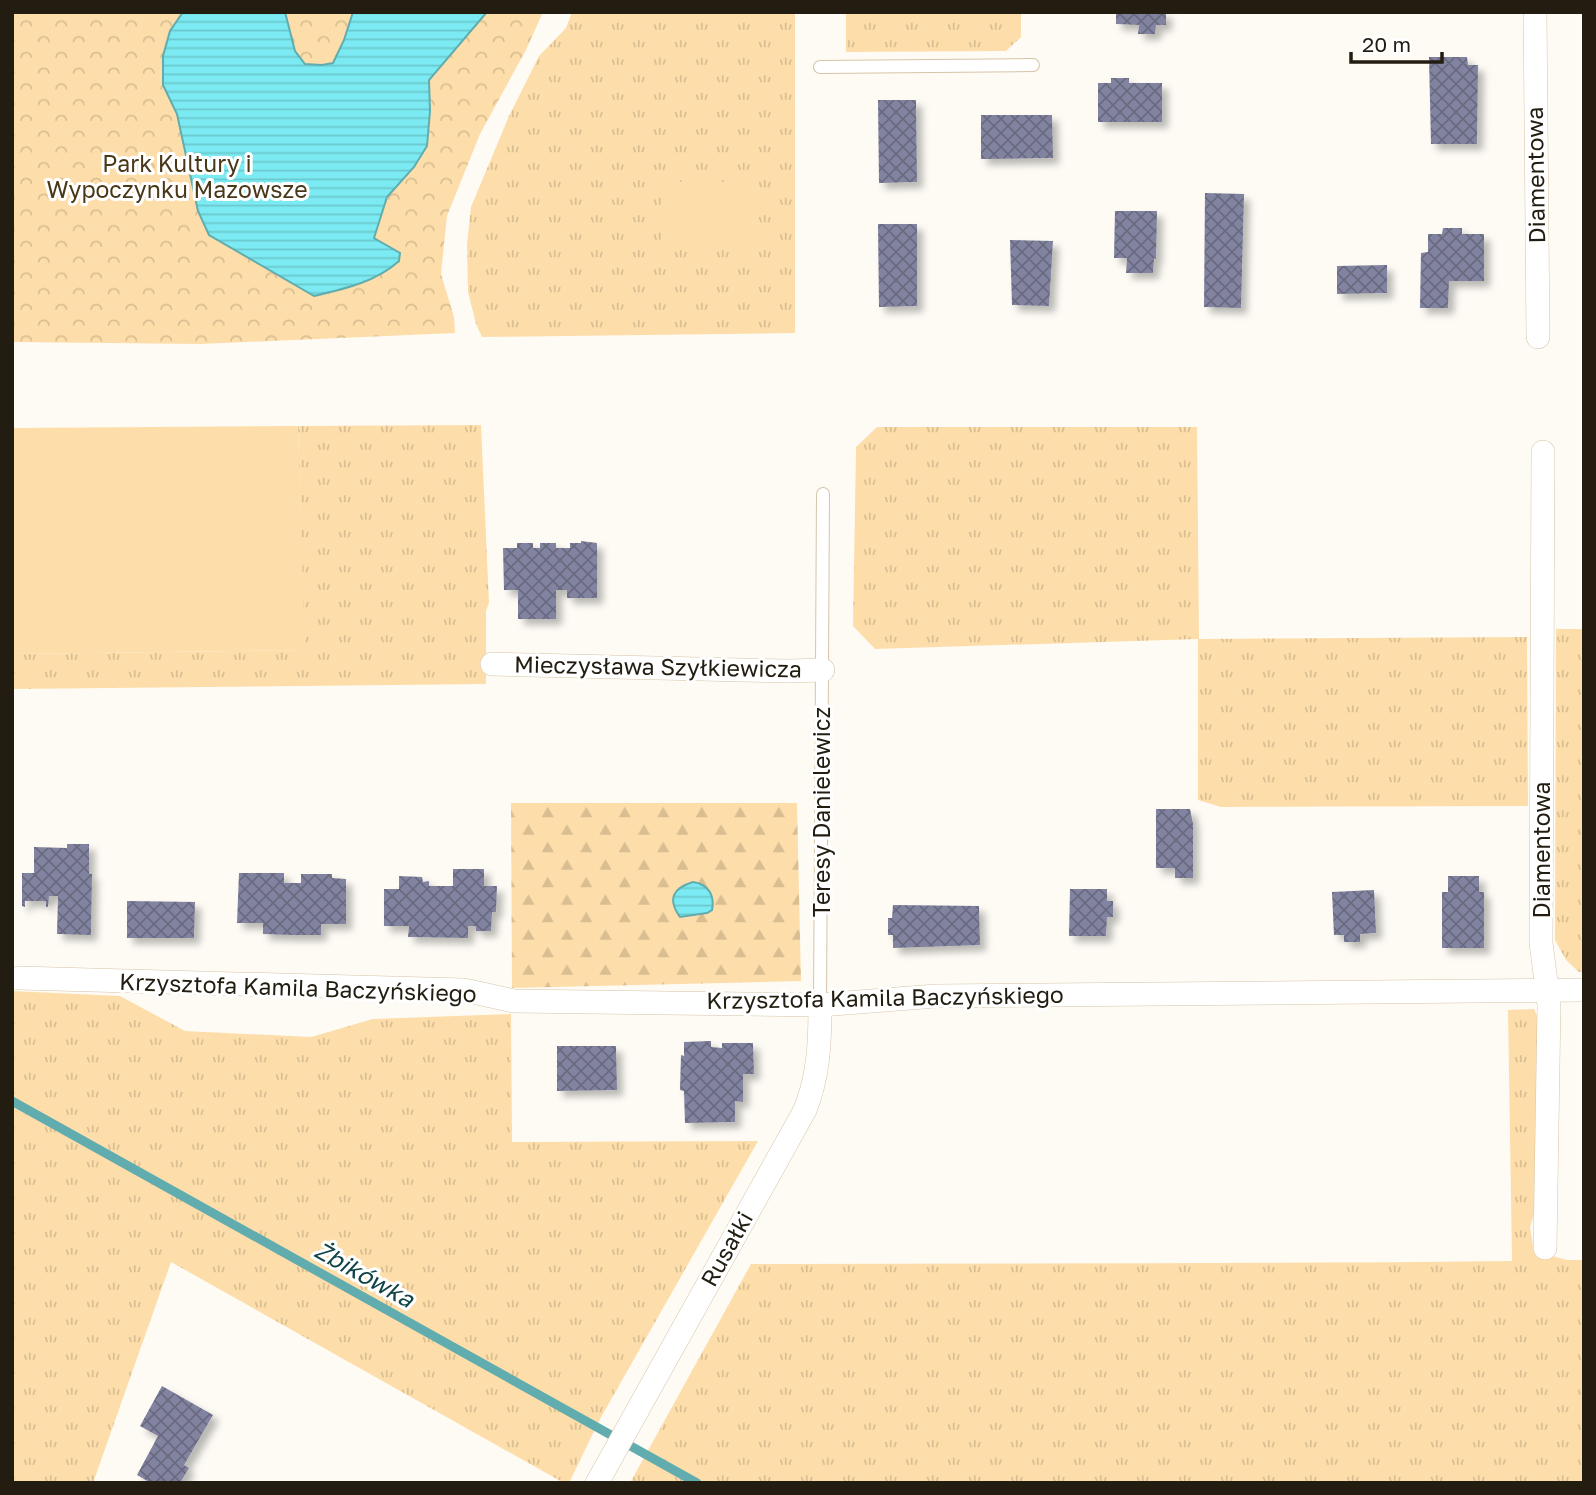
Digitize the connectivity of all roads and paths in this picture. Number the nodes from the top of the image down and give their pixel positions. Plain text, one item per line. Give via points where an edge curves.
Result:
1 (1535, 12) edge
2 (1033, 65) dead end
3 (820, 67) dead end
4 (1538, 337) dead end
5 (1543, 452) dead end
6 (823, 494) dead end
7 (492, 664) dead end
8 (823, 670) junction
9 (19, 978) dead end
10 (1547, 989) junction
11 (1584, 990) edge
12 (820, 1005) junction
13 (1545, 1248) dead end
14 (599, 1479) edge

1 - 4 street, Diamentowa
2 - 3 lane
5 - 10 street, Diamentowa via 1541,943
6 - 8 lane, Teresy Danielewicz
7 - 8 street, Mieczysława Szyłkiewicza
8 - 12 lane, Teresy Danielewicz
9 - 12 street, Krzysztofa Kamila Baczyńskiego via 464,990 514,1001
10 - 11 street, Krzysztofa Kamila Baczyńskiego
10 - 12 street, Krzysztofa Kamila Baczyńskiego via 936,996
10 - 13 street, Diamentowa
12 - 14 street, Rusałki via 817,1068 805,1110

